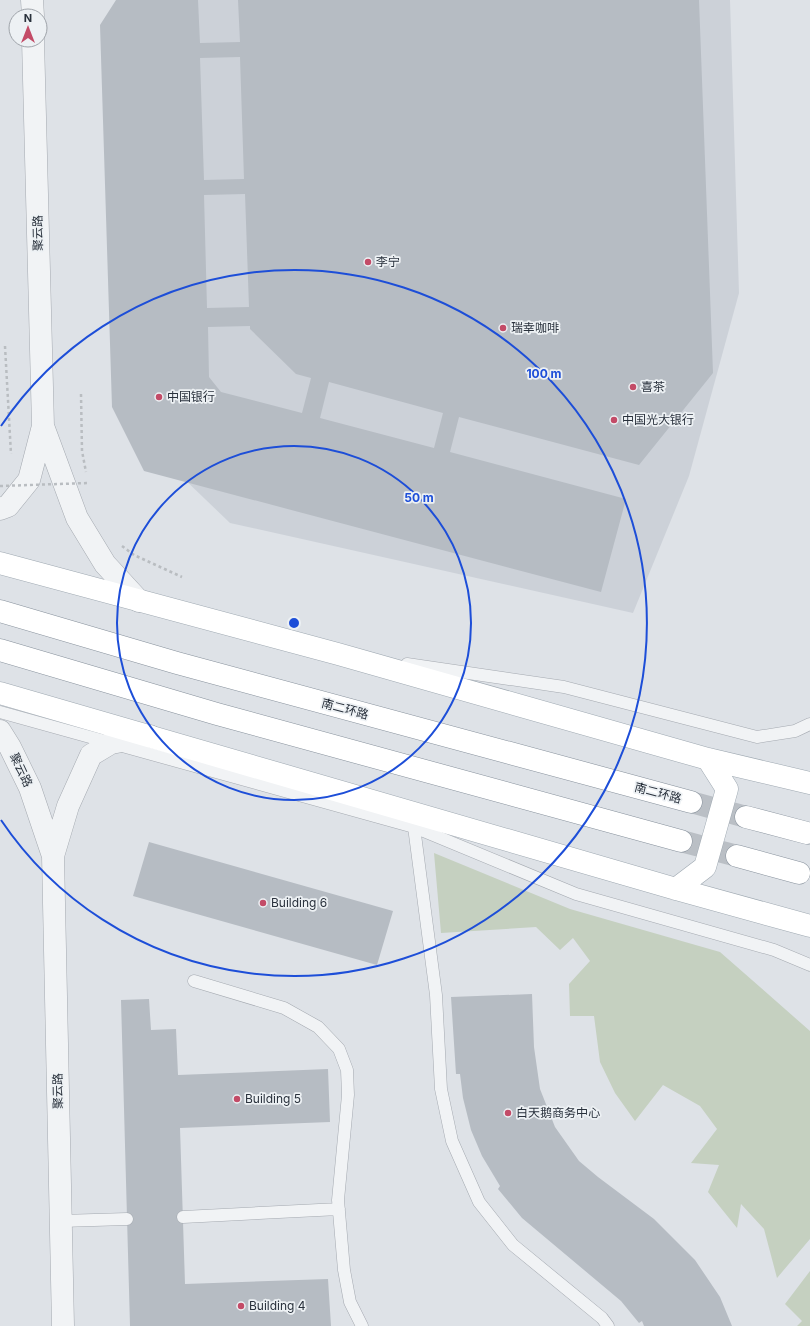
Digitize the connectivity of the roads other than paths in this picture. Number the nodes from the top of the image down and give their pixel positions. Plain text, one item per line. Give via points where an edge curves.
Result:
1 (33, 48) edge
2 (42, 426) junction
3 (0, 509) edge
4 (0, 563) edge
5 (139, 601) junction
6 (0, 611) edge
7 (0, 650) edge
8 (338, 654) junction
9 (0, 693) edge
10 (0, 712) edge
11 (810, 724) edge
12 (0, 731) edge
13 (150, 736) junction
14 (111, 743) junction
15 (708, 759) junction
16 (810, 783) edge
17 (691, 802) tunnel mouth
18 (746, 817) tunnel mouth
19 (414, 827) junction
20 (807, 833) dead end
21 (681, 841) tunnel mouth
22 (53, 856) junction
23 (737, 856) tunnel mouth
24 (799, 873) dead end
25 (676, 889) junction
26 (810, 926) edge
27 (810, 965) edge
28 (194, 981) dead end
29 (339, 1209) junction
30 (183, 1217) dead end
31 (127, 1219) dead end
32 (61, 1221) junction
33 (63, 1326) edge
34 (362, 1326) edge
35 (608, 1326) edge

1 - 2 street, 聚云路
2 - 3 street via 29,480 8,506
2 - 5 street via 77,518 105,564
4 - 5 main road
5 - 8 main road
6 - 17 main road, 南二环路 via 177,663
7 - 21 main road via 217,714
8 - 11 lane via 564,687 757,737 795,731
8 - 15 main road
9 - 13 main road
10 - 14 lane
12 - 22 street, 聚云路 via 30,788
13 - 14 street, 聚云路
13 - 25 main road
14 - 19 lane
14 - 22 street, 聚云路 via 91,756 68,806
15 - 16 main road
15 - 25 main road via 727,789 705,867
18 - 20 main road
19 - 27 lane via 576,894 774,950
19 - 35 lane via 436,995 441,1089 452,1142 479,1202 512,1245 602,1318
22 - 32 street, 聚云路
23 - 24 main road
25 - 26 main road
28 - 29 lane via 284,1008 318,1027 339,1050 347,1070 348,1095
29 - 30 lane
29 - 34 lane via 344,1270 350,1302
31 - 32 lane
32 - 33 street, 聚云路

